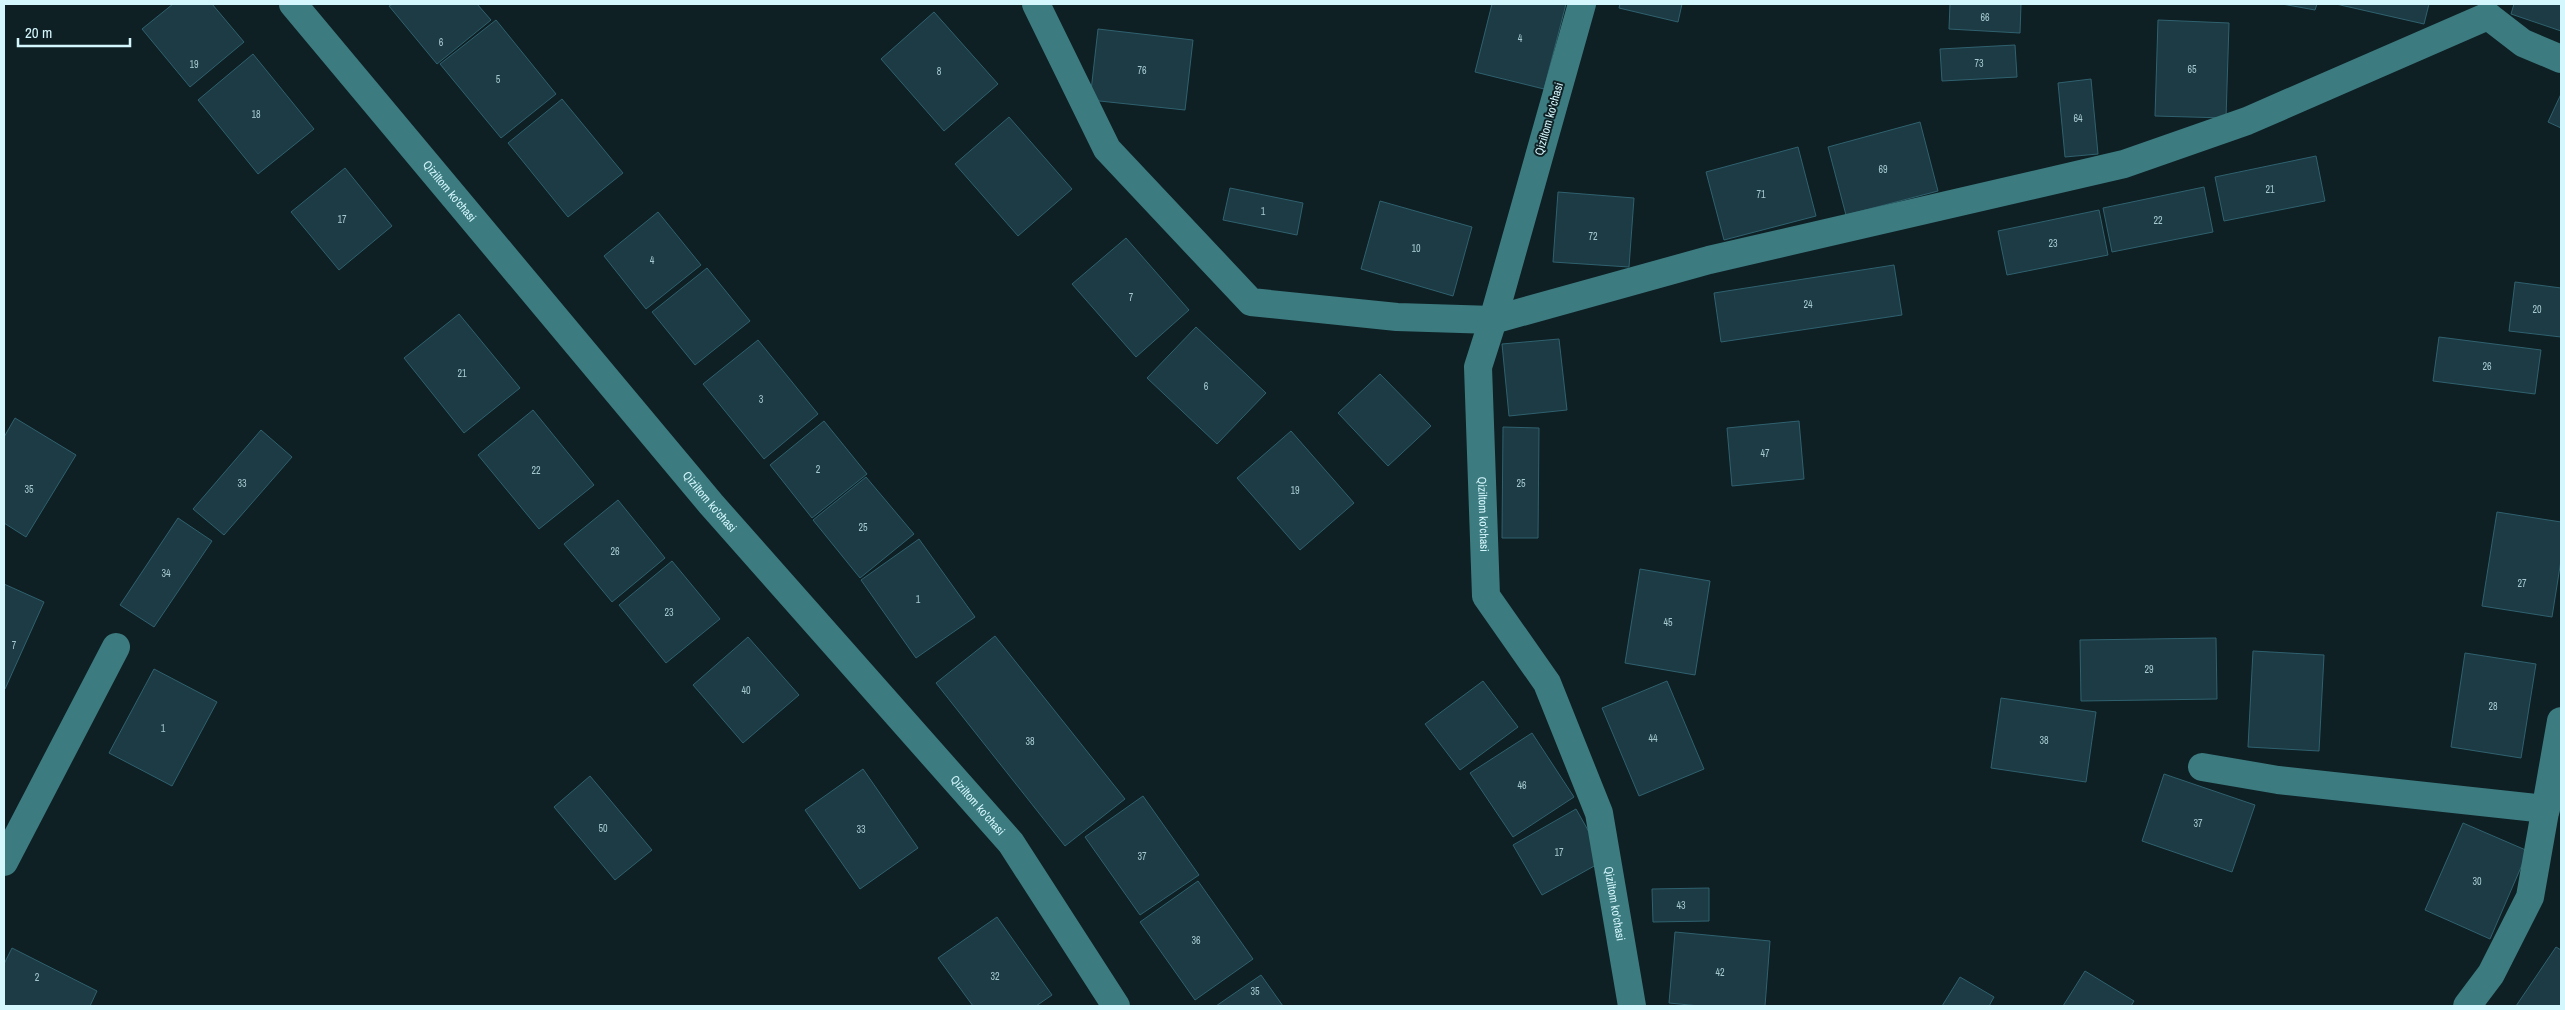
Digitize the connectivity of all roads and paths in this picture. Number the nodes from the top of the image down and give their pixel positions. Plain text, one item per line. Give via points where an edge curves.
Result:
1 (293, 4) edge
2 (1036, 4) edge
3 (1582, 4) edge
4 (2489, 10) edge
5 (2561, 59) edge
6 (1493, 320) junction
7 (116, 648) dead end
8 (2561, 721) edge
9 (2202, 767) dead end
10 (2546, 809) junction
11 (4, 862) edge
12 (1116, 1006) edge
13 (1632, 1006) edge
14 (2467, 1006) edge

1 - 12 street, Qiziltom ko'chasi via 711,504 1011,843
2 - 6 street via 1107,149 1251,302 1397,316
3 - 6 street, Qiziltom ko'chasi
4 - 5 street via 2523,43
4 - 6 street via 2247,121 2124,164 1709,260
6 - 13 street, Qiziltom ko'chasi via 1478,367 1486,596 1547,683 1599,813
7 - 11 street
8 - 10 street
9 - 10 street via 2278,780
10 - 14 street via 2530,897 2491,974

